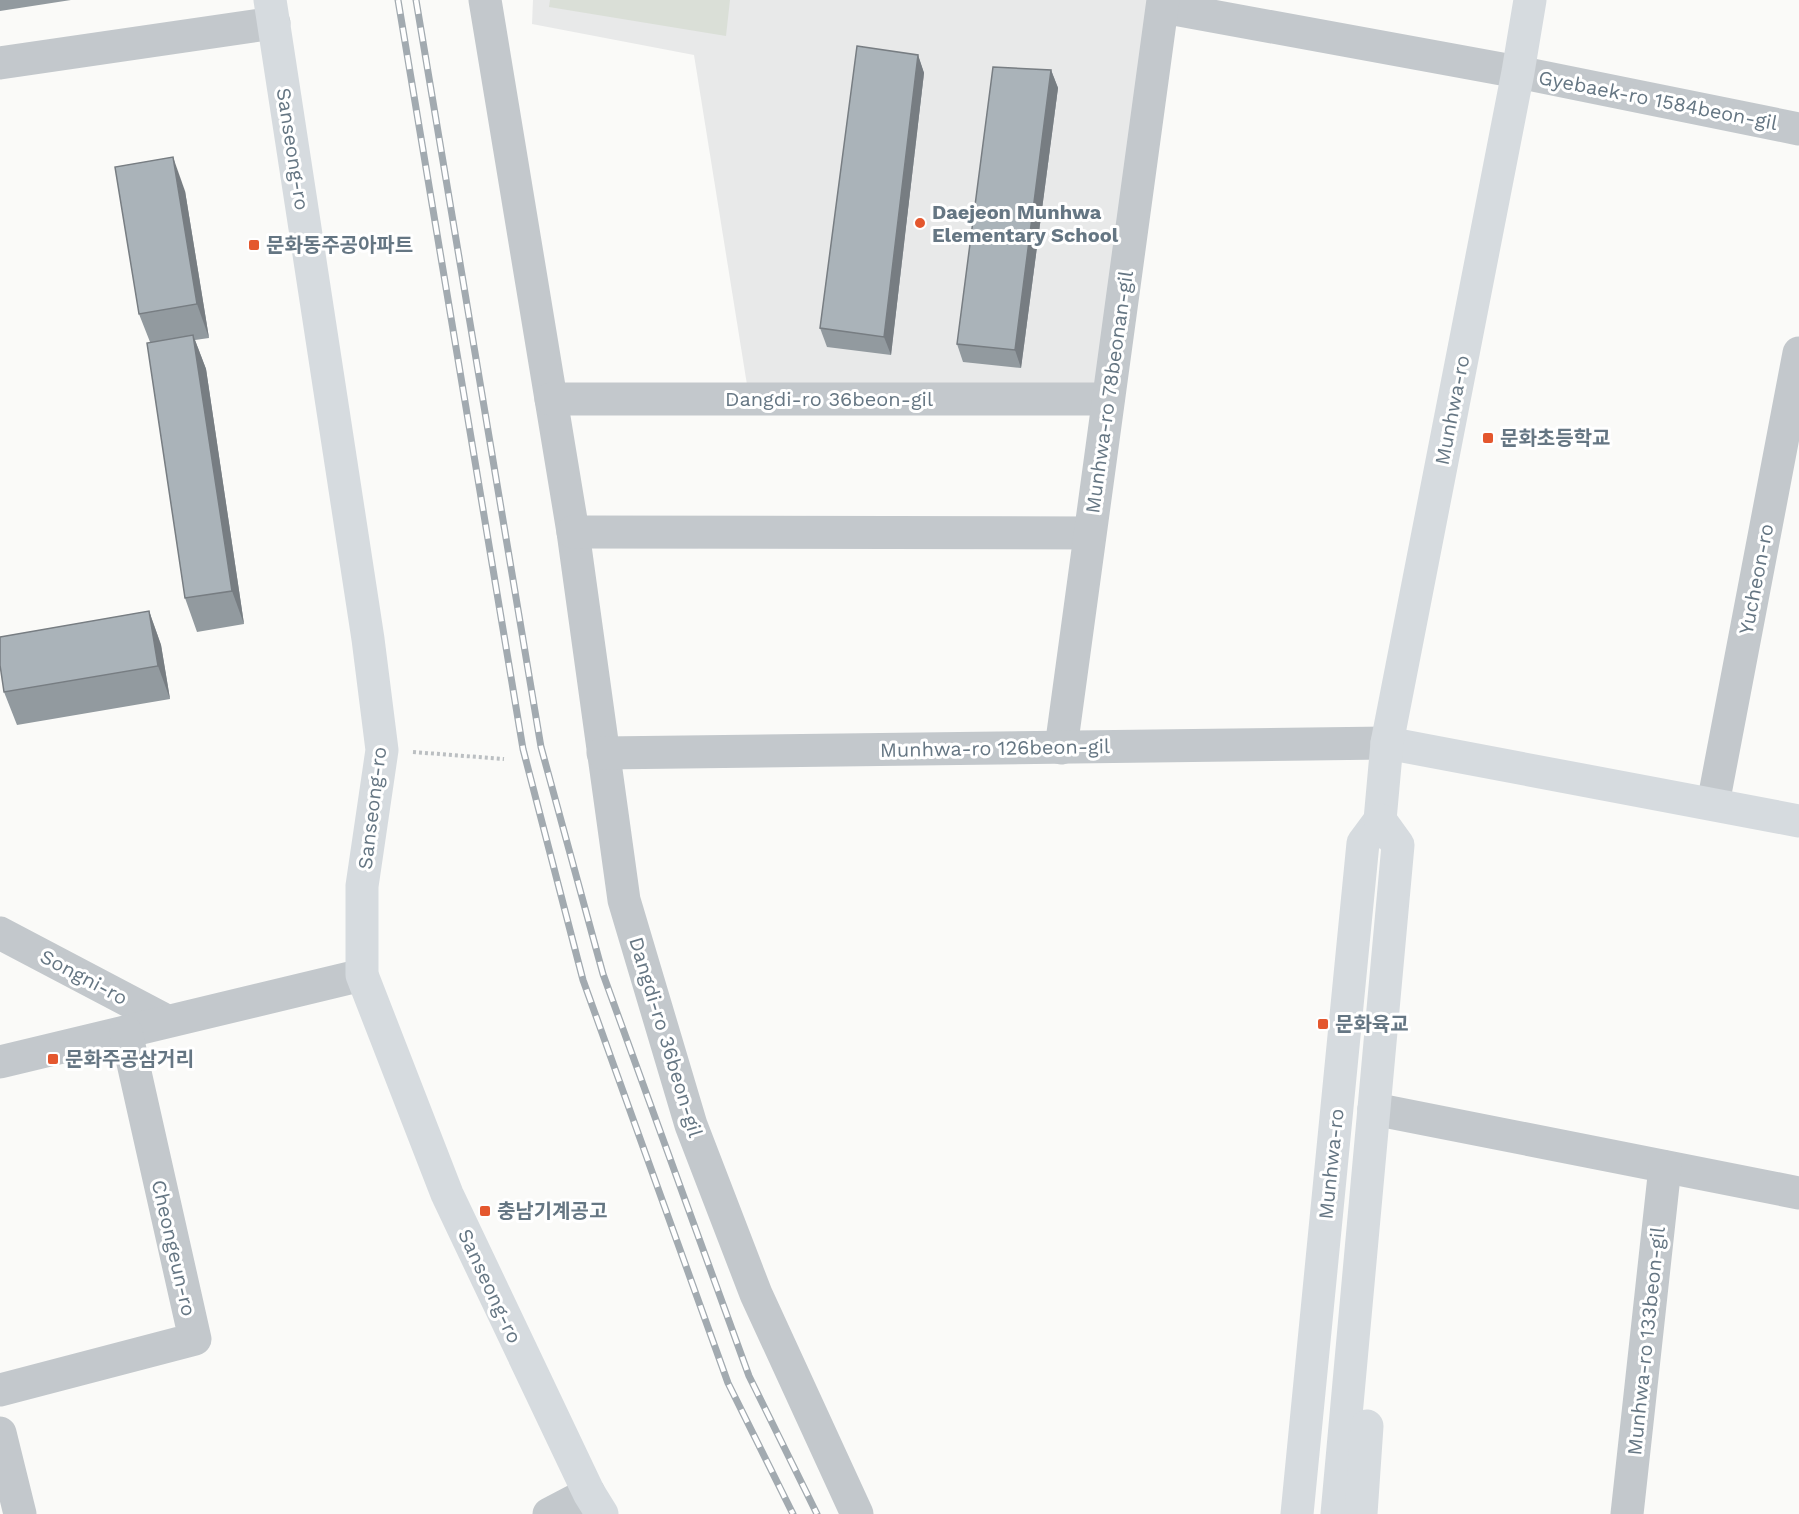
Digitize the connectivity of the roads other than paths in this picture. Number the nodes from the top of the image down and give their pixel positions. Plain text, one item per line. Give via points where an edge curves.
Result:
1 (485, 0) edge
2 (1530, 0) edge
3 (1163, 3) edge
4 (272, 11) edge
5 (0, 63) edge
6 (1518, 72) junction
7 (1799, 129) edge
8 (1799, 353) edge
9 (551, 399) junction
10 (1108, 399) junction
11 (573, 532) junction
12 (1089, 533) junction
13 (1388, 743) junction
14 (1061, 748) junction
15 (603, 753) junction
16 (1713, 804) junction
17 (1380, 820) junction
18 (1799, 821) edge
19 (0, 933) edge
20 (362, 975) junction
21 (168, 1022) junction
22 (126, 1032) junction
23 (0, 1062) edge
24 (1374, 1109) junction
25 (1665, 1167) junction
26 (1799, 1193) edge
27 (1365, 1206) junction
28 (1324, 1234) junction
29 (0, 1390) edge
30 (0, 1433) edge
31 (595, 1504) edge
32 (20, 1514) edge
33 (549, 1514) edge
34 (857, 1514) edge
35 (1281, 1514) edge
36 (1297, 1514) edge
37 (1337, 1514) edge
38 (1361, 1514) edge
39 (1627, 1514) edge

1 - 9 street, Dangdi-ro 36beon-gil
2 - 6 main road, Munhwa-ro
3 - 6 street, Gyebaek-ro 1584beon-gil
3 - 10 street, Munhwa-ro 78beonan-gil
4 - 5 street, Sanseong-ro
4 - 20 main road, Sanseong-ro via 382,750 362,886
6 - 7 street, Gyebaek-ro 1584beon-gil
6 - 13 main road, Munhwa-ro
8 - 16 street, Yucheon-ro
9 - 10 street, Dangdi-ro 36beon-gil
9 - 11 street, Dangdi-ro 36beon-gil
10 - 12 street, Munhwa-ro 78beonan-gil
11 - 12 street
11 - 15 street, Dangdi-ro 36beon-gil
12 - 14 street, Munhwa-ro 78beonan-gil
13 - 14 street, Munhwa-ro 126beon-gil
13 - 16 main road
13 - 17 main road, Munhwa-ro
14 - 15 street, Munhwa-ro 126beon-gil
15 - 34 street, Dangdi-ro 36beon-gil via 624,900 691,1125 756,1294
16 - 18 main road
17 - 24 main road, Munhwa-ro via 1398,845
17 - 28 main road, Munhwa-ro via 1363,843
19 - 21 street, Songni-ro
20 - 21 street
20 - 31 main road, Sanseong-ro via 447,1194
21 - 22 street
22 - 23 street
22 - 29 street, Cheongeun-ro via 195,1339
24 - 25 street
24 - 27 main road, Munhwa-ro
25 - 26 street
25 - 39 street, Munhwa-ro 133beon-gil
27 - 37 main road, Munhwa-ro
27 - 38 main road via 1374,1334
28 - 35 main road via 1296,1332
28 - 36 main road, Munhwa-ro
30 - 32 street
31 - 33 street

